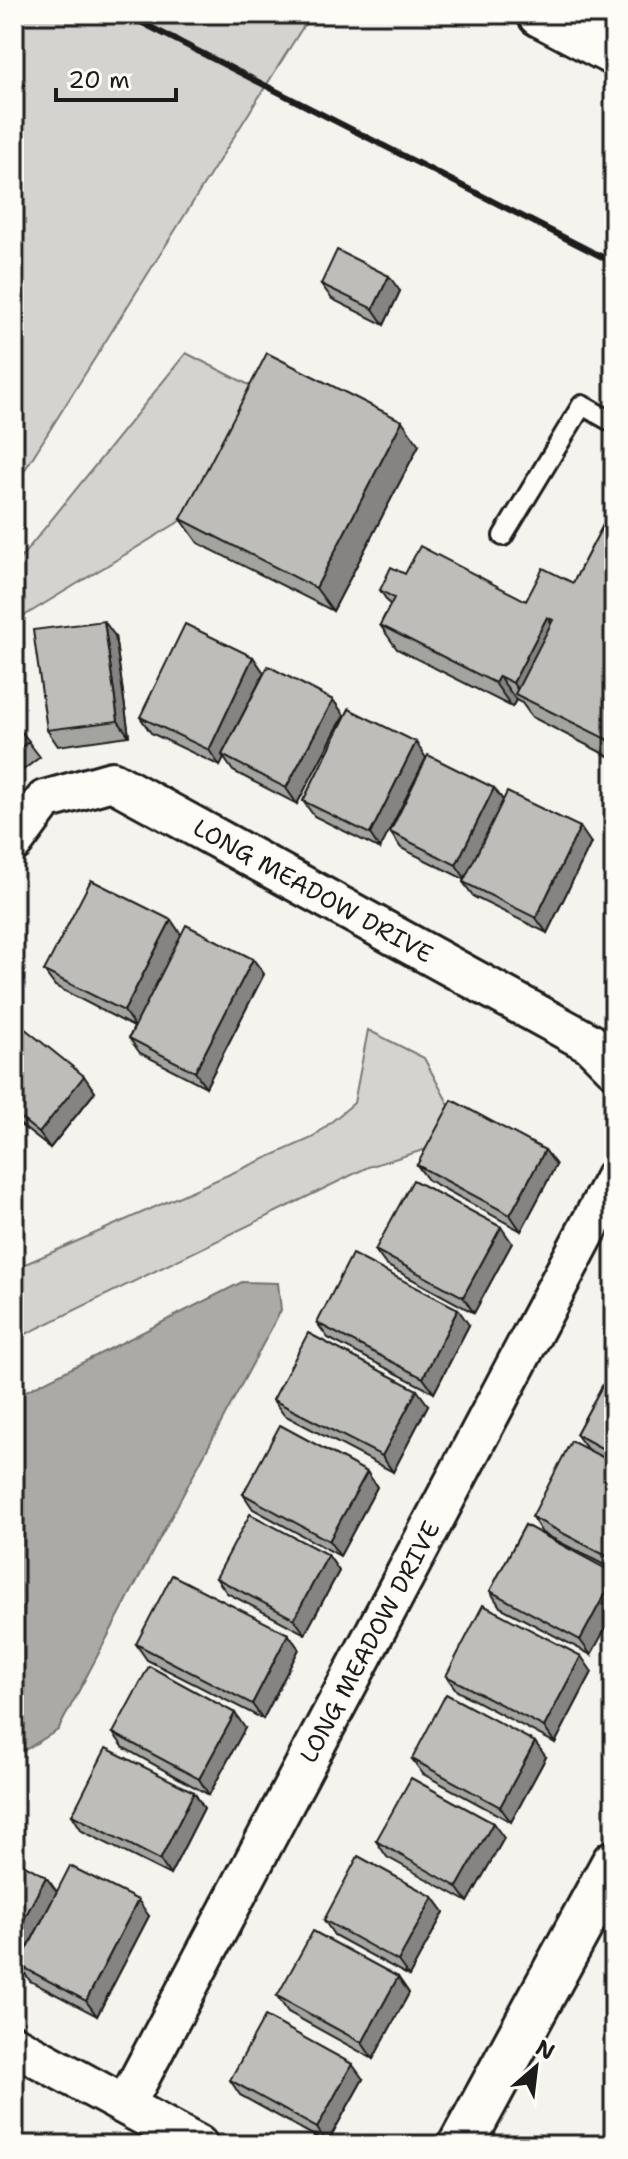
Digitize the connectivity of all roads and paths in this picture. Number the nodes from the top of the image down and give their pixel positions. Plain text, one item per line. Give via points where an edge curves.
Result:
1 (540, 14) edge
2 (614, 53) edge
3 (614, 423) edge
4 (503, 536) dead end
5 (14, 842) edge
6 (614, 1067) edge
7 (614, 1179) edge
8 (614, 1863) edge
9 (14, 2045) edge
10 (126, 2104) junction
11 (198, 2145) edge
12 (461, 2145) edge

1 - 2 main road
3 - 4 lane via 582,405
5 - 6 street, LONG MEADOW DRIVE via 45,800 112,781 590,1043
7 - 10 street, LONG MEADOW DRIVE
8 - 12 main road
9 - 10 street
10 - 11 street

